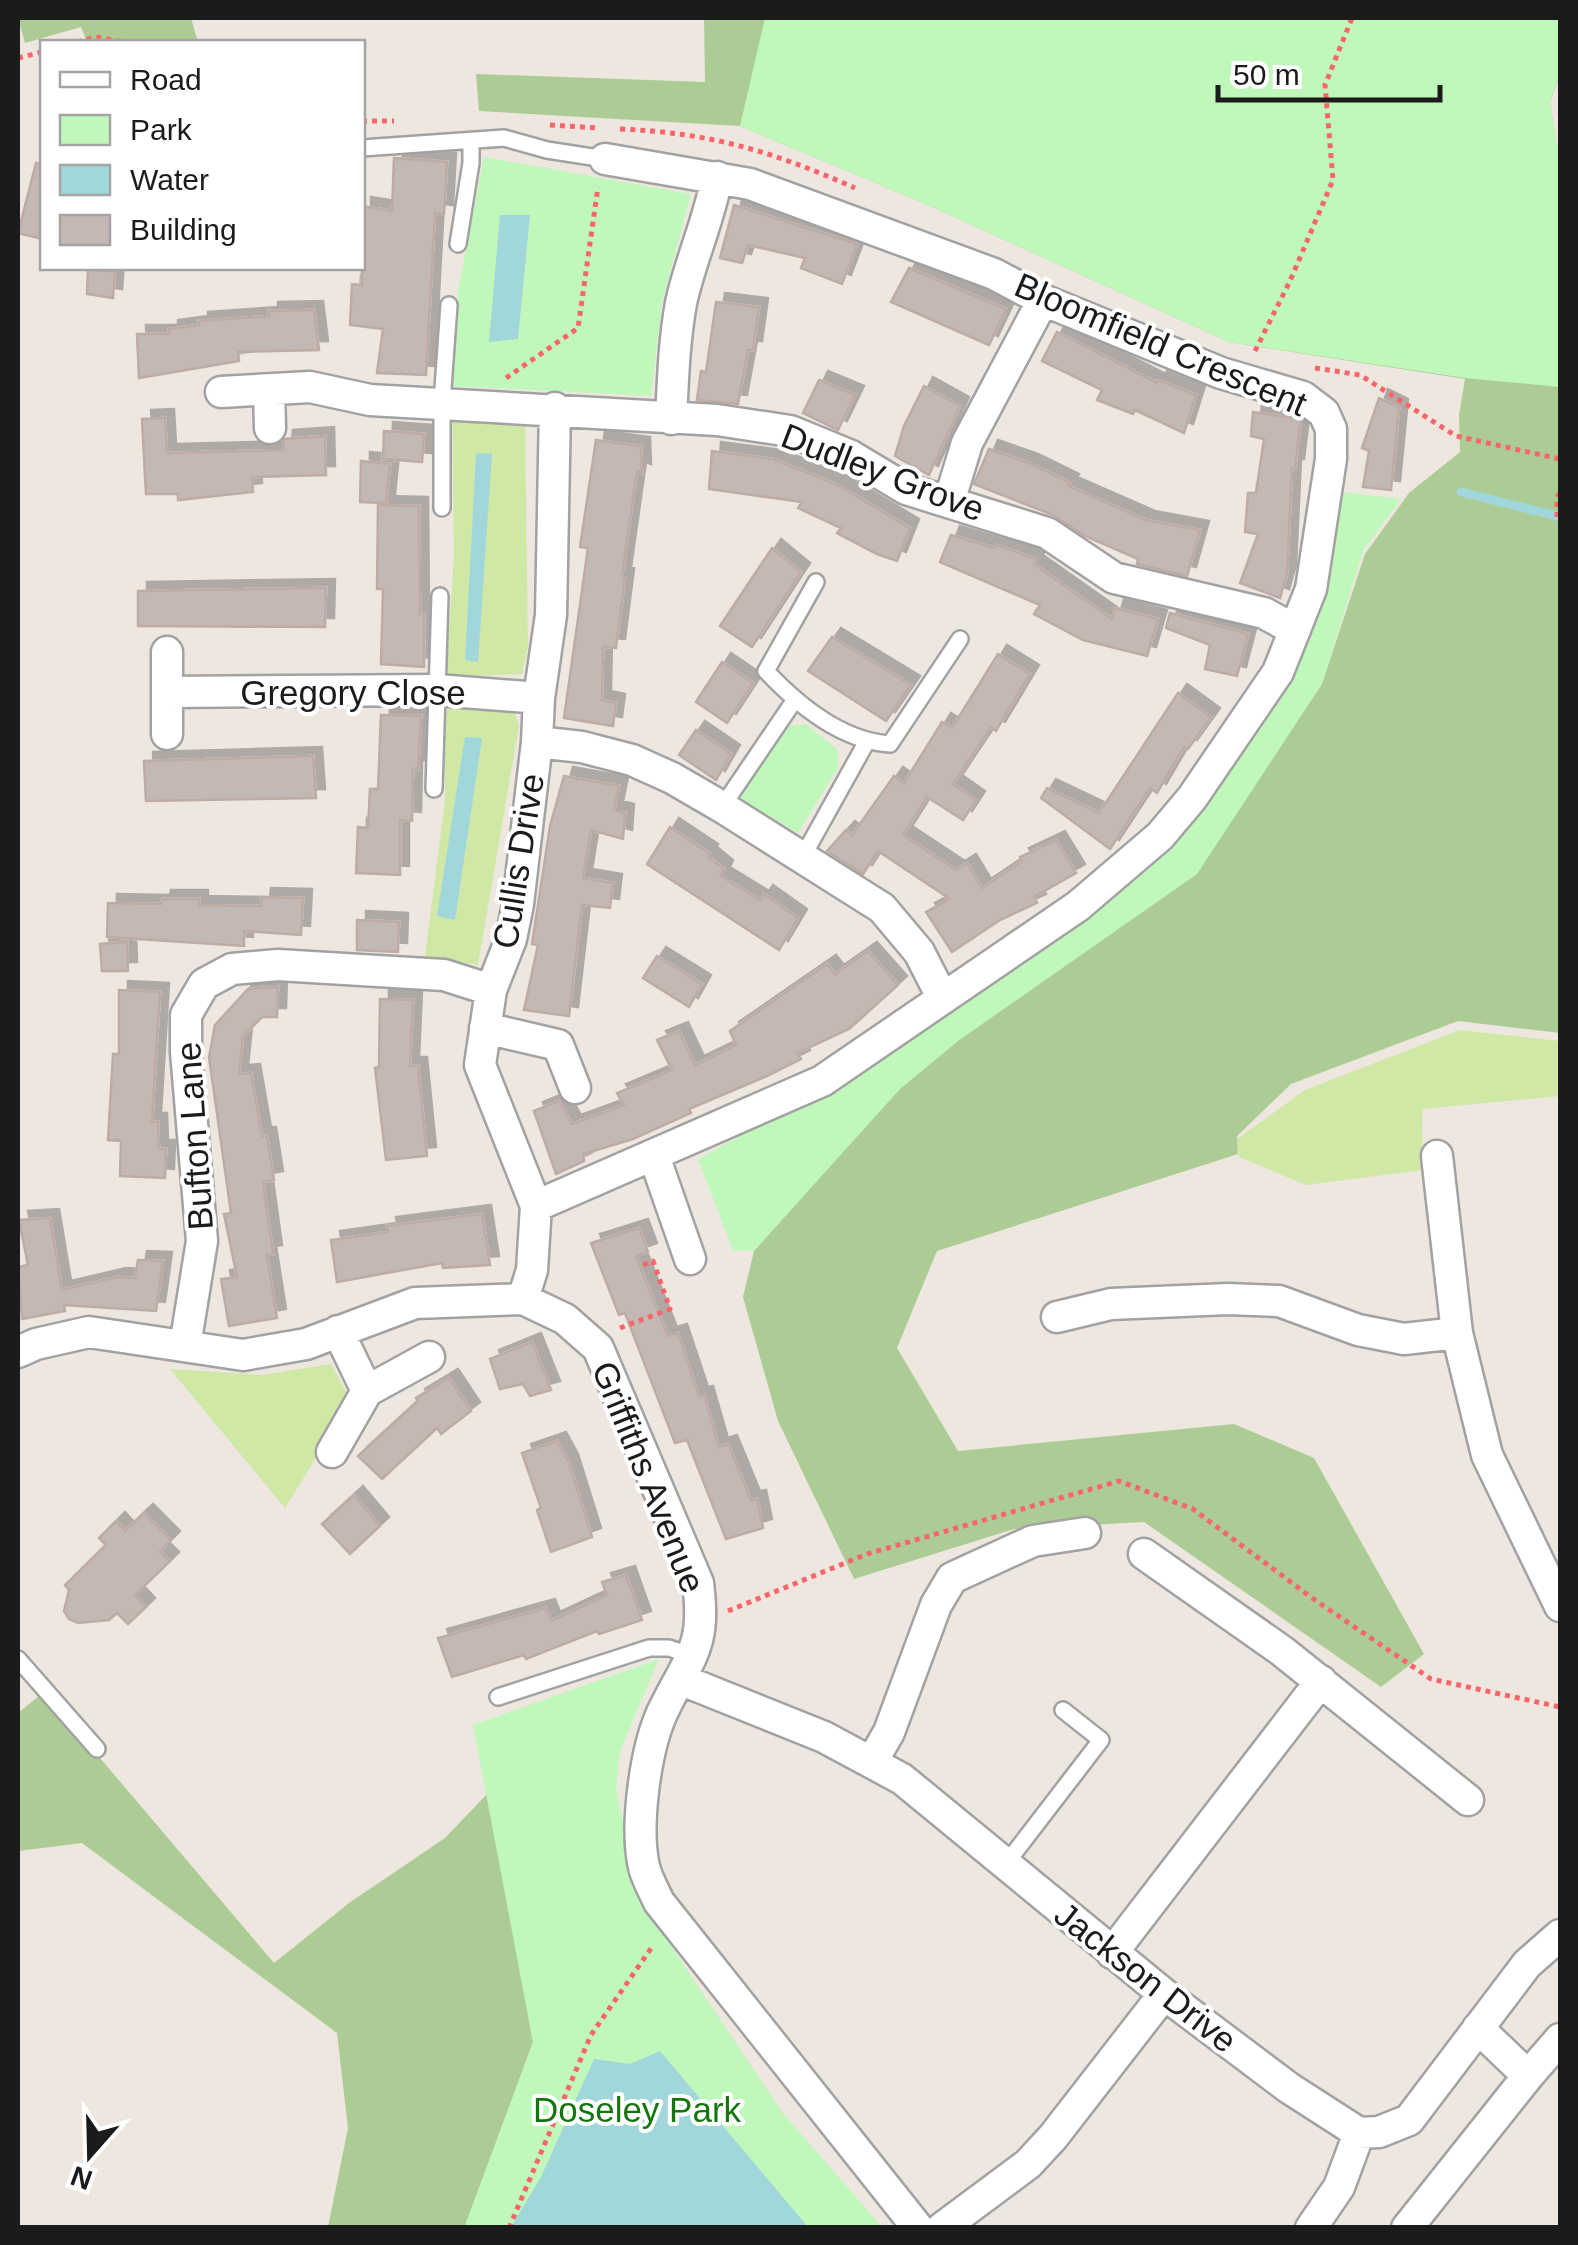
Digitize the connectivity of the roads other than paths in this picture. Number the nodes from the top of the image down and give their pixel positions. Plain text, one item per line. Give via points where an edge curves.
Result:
1 (471, 141) junction
2 (365, 148) edge
3 (602, 167) joint
4 (717, 177) junction
5 (458, 244) dead end
6 (1043, 300) junction
7 (450, 305) dead end
8 (269, 390) junction
9 (221, 392) dead end
10 (442, 402) junction
11 (555, 408) junction
12 (670, 419) junction
13 (270, 428) dead end
14 (948, 502) junction
15 (442, 508) dead end
16 (816, 582) dead end
17 (440, 596) dead end
18 (1295, 630) junction
19 (960, 639) dead end
20 (167, 652) dead end
21 (436, 690) junction
22 (168, 692) junction
23 (539, 698) junction
24 (794, 701) junction
25 (167, 734) dead end
26 (537, 742) junction
27 (866, 742) junction
28 (434, 789) dead end
29 (722, 807) junction
30 (802, 858) junction
31 (492, 990) junction
32 (942, 997) junction
33 (486, 1028) junction
34 (575, 1088) dead end
35 (654, 1156) junction
36 (1437, 1156) dead end
37 (536, 1206) junction
38 (690, 1259) dead end
39 (522, 1298) junction
40 (1056, 1317) dead end
41 (338, 1332) junction
42 (1457, 1333) junction
43 (185, 1346) junction
44 (18, 1352) edge
45 (429, 1356) dead end
46 (367, 1390) junction
47 (332, 1452) dead end
48 (1085, 1534) dead end
49 (1144, 1554) dead end
50 (1560, 1606) edge
51 (18, 1659) edge
52 (687, 1668) junction
53 (1321, 1681) junction
54 (498, 1697) dead end
55 (1062, 1710) dead end
56 (98, 1749) dead end
57 (873, 1760) junction
58 (1468, 1800) dead end
59 (1006, 1865) junction
60 (1560, 1935) edge
61 (1112, 1954) junction
62 (1164, 1994) junction
63 (1478, 2028) junction
64 (1560, 2040) edge
65 (1528, 2076) junction
66 (1358, 2132) junction
67 (918, 2228) edge
68 (942, 2228) edge
69 (1311, 2228) edge
70 (1407, 2228) edge

1 - 2 lane
1 - 3 lane via 504,138
1 - 5 lane
3 - 4 street, Bloomfield Crescent
4 - 6 street, Bloomfield Crescent via 994,274
4 - 12 street via 682,299
6 - 14 street via 966,443
6 - 18 street, Bloomfield Crescent via 1221,373 1303,397 1324,413 1332,429 1331,459 1310,589
7 - 10 lane
8 - 9 street, Dudley Grove
8 - 10 street, Dudley Grove via 310,387 370,400
8 - 13 street
10 - 11 street, Dudley Grove
10 - 15 lane
11 - 12 street, Dudley Grove
11 - 23 street, Cullis Drive via 551,614
12 - 14 street, Dudley Grove via 790,430 906,489
14 - 18 street, Dudley Grove via 1046,532 1114,578 1264,613
16 - 24 lane via 766,671
17 - 21 lane
18 - 32 street, Bloomfield Crescent via 1278,672 1160,836 1078,906
19 - 27 lane via 890,744
20 - 22 street
21 - 22 street, Gregory Close
21 - 23 street, Gregory Close
21 - 28 lane
22 - 25 street
23 - 26 street, Cullis Drive
24 - 27 lane
24 - 29 lane
26 - 29 street via 632,760
26 - 31 street, Cullis Drive via 518,904
27 - 30 lane
29 - 30 street
30 - 32 street via 882,908 919,952
31 - 33 street, Cullis Drive
31 - 43 street, Bufton Lane via 446,975 279,965 232,969 204,984 186,1015 202,1241
32 - 35 street, Bloomfield Crescent via 822,1082
33 - 34 street via 558,1045
33 - 37 street, Cullis Drive via 480,1066
35 - 37 street, Bloomfield Crescent
35 - 38 street
36 - 42 street
37 - 39 street, Cullis Drive via 532,1270
39 - 41 street, Griffiths Avenue via 416,1303
39 - 52 street, Griffiths Avenue via 564,1318 598,1348 622,1399 698,1583 703,1624
40 - 42 street via 1111,1304 1228,1299 1279,1302 1404,1339
41 - 43 street, Griffiths Avenue via 243,1355
41 - 46 street
42 - 50 street via 1487,1455
43 - 44 street, Griffiths Avenue via 89,1332
45 - 46 street
46 - 47 street
48 - 57 street via 1033,1542 952,1578
49 - 53 street
51 - 56 lane
52 - 54 lane via 669,1648 649,1648
52 - 57 street, Jackson Drive
52 - 67 street, Griffiths Avenue via 648,1754 644,1870 659,1902
53 - 58 street
53 - 61 street
55 - 59 lane via 1101,1740
57 - 59 street, Jackson Drive
59 - 61 street, Jackson Drive
60 - 63 street via 1527,1964
61 - 62 street, Jackson Drive
62 - 66 street, Jackson Drive
62 - 68 street via 1028,2164
63 - 65 street
63 - 66 street via 1409,2120
64 - 65 street
65 - 70 street
66 - 69 street via 1339,2187

